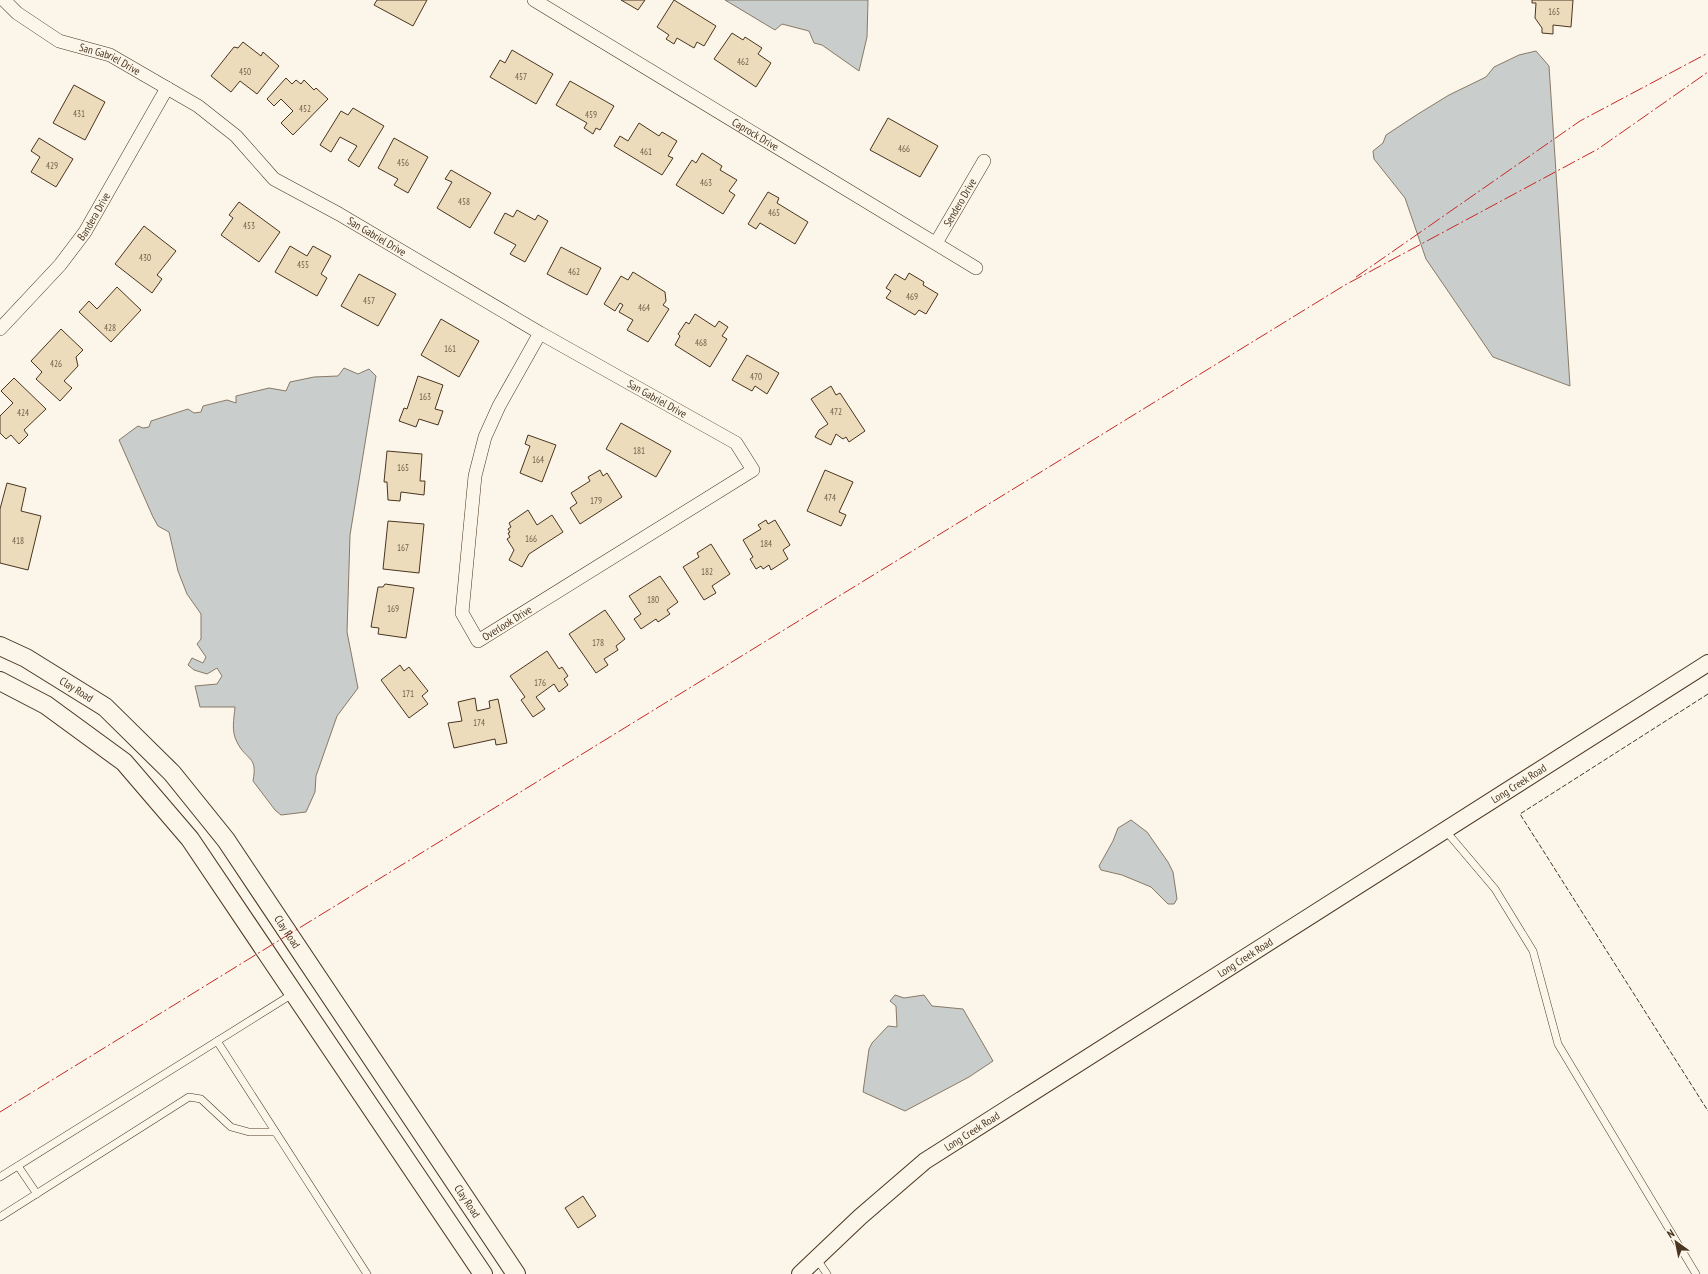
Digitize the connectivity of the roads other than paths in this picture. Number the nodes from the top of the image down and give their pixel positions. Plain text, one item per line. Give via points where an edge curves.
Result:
1 (4, 0) edge
2 (534, 0) edge
3 (167, 88) junction
4 (984, 162) dead end
5 (936, 243) junction
6 (976, 268) dead end
7 (0, 329) edge
8 (540, 333) junction
9 (754, 470) joint
10 (0, 646) edge
11 (1708, 663) edge
12 (0, 681) edge
13 (1445, 830) junction
14 (294, 993) junction
15 (217, 1041) junction
16 (275, 1132) junction
17 (18, 1166) junction
18 (0, 1177) edge
19 (37, 1194) junction
20 (0, 1217) edge
21 (816, 1258) junction
22 (367, 1274) edge
23 (483, 1274) edge
24 (516, 1274) edge
25 (800, 1274) edge
26 (827, 1274) edge
27 (1696, 1274) edge

1 - 3 street, San Gabriel Drive via 17,13 59,41 110,55
2 - 5 street, Caprock Drive
3 - 7 street, Bandera Drive via 85,232 60,265
3 - 8 street, San Gabriel Drive via 198,106 236,136 274,178
4 - 5 street, Sendero Drive
5 - 6 street, Caprock Drive
8 - 9 street, San Gabriel Drive via 736,443
8 - 9 street, Overlook Drive via 498,406 485,436 475,476 462,613 478,641
10 - 24 main road, Clay Road via 26,658 105,707 172,773 226,840
11 - 13 street, Long Creek Road
12 - 14 main road via 46,705 124,762 190,839
13 - 21 street, Long Creek Road via 925,1161 887,1192
13 - 27 lane via 1495,889 1533,951 1558,1044
14 - 15 lane
14 - 23 main road
15 - 16 lane
15 - 17 lane
16 - 19 lane via 249,1132 231,1127 201,1099 189,1097
16 - 22 lane
17 - 18 lane
17 - 19 lane
19 - 20 lane
21 - 25 street, Long Creek Road
21 - 26 lane

